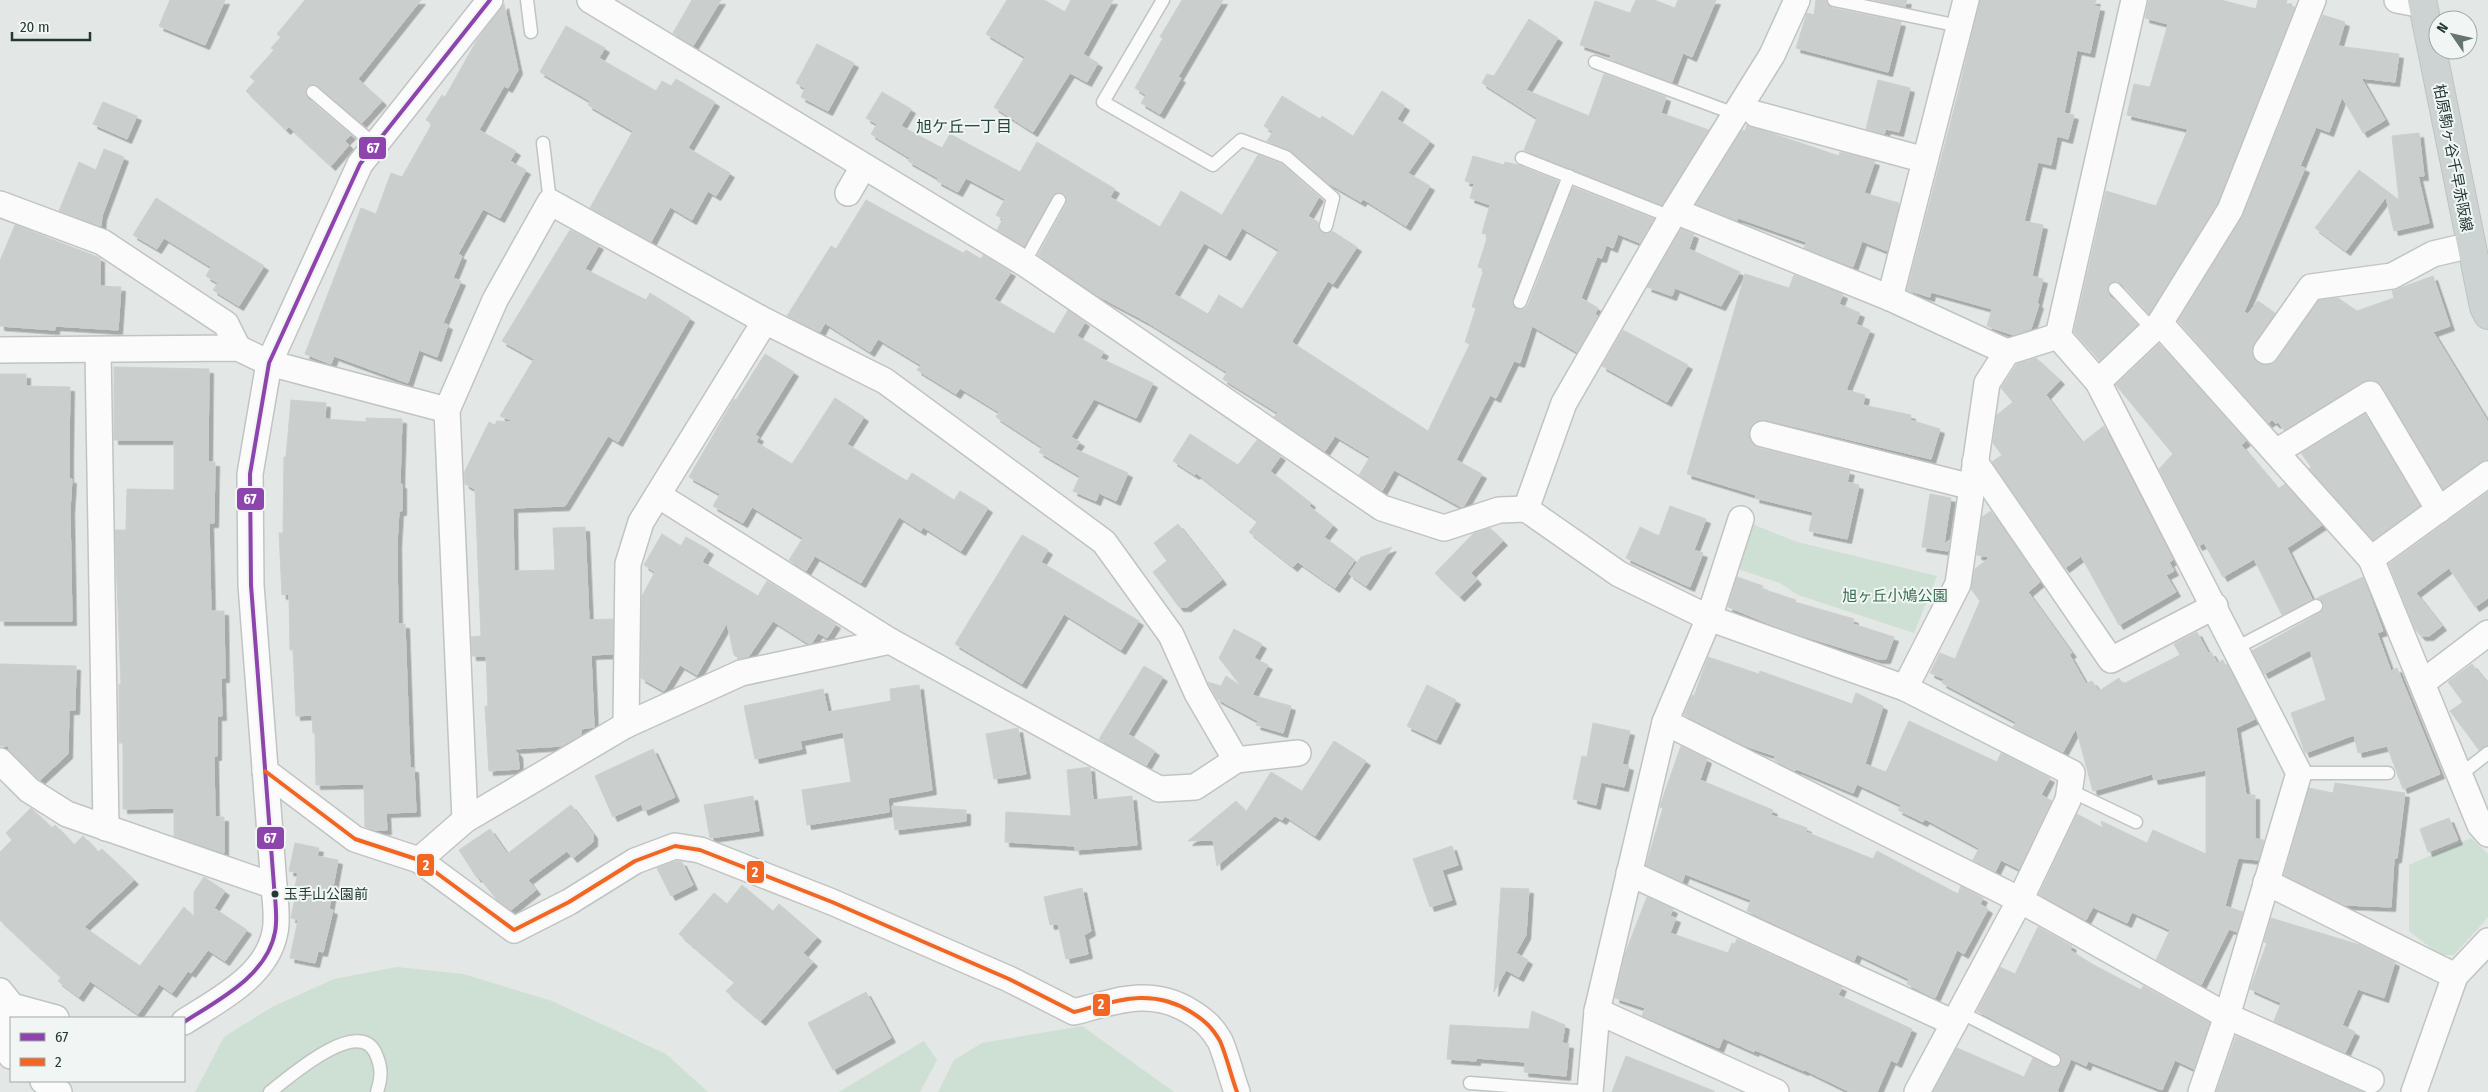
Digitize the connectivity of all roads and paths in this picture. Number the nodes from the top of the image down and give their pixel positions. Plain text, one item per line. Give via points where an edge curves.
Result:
1 (490, 0) edge
2 (527, 0) edge
3 (590, 0) edge
4 (1164, 0) edge
5 (1797, 0) edge
6 (1834, 0) edge
7 (1966, 0) edge
8 (2134, 0) edge
9 (2313, 0) edge
10 (2414, 2) edge
11 (1959, 26) junction
12 (531, 32) dead end
13 (1595, 62) dead end
14 (313, 92) dead end
15 (1746, 114) junction
16 (543, 143) dead end
17 (375, 145) junction
18 (1522, 158) dead end
19 (1925, 160) junction
20 (863, 167) junction
21 (1569, 176) junction
22 (848, 194) dead end
23 (1059, 200) dead end
24 (550, 202) junction
25 (0, 204) edge
26 (1673, 214) junction
27 (1326, 226) dead end
28 (2471, 245) junction
29 (1024, 263) junction
30 (2115, 289) dead end
31 (1890, 298) junction
32 (1520, 302) dead end
33 (2488, 315) edge
34 (765, 321) junction
35 (2157, 326) junction
36 (2058, 336) junction
37 (238, 348) junction
38 (0, 350) edge
39 (98, 350) junction
40 (2266, 351) dead end
41 (2006, 352) junction
42 (269, 363) junction
43 (2098, 382) junction
44 (447, 410) junction
45 (1762, 434) dead end
46 (2276, 452) junction
47 (1976, 462) junction
48 (2488, 474) edge
49 (1972, 487) junction
50 (658, 495) junction
51 (1526, 509) junction
52 (2439, 510) junction
53 (1741, 519) dead end
54 (2371, 559) junction
55 (2215, 606) junction
56 (2316, 606) dead end
57 (1709, 618) junction
58 (2488, 632) edge
59 (890, 641) junction
60 (2236, 648) junction
61 (2422, 683) junction
62 (1905, 688) junction
63 (1665, 722) junction
64 (626, 725) junction
65 (2488, 753) edge
66 (1298, 754) dead end
67 (1236, 760) junction
68 (0, 761) edge
69 (265, 771) junction
70 (2299, 773) junction
71 (2388, 773) dead end
72 (2460, 775) junction
73 (2069, 790) junction
74 (465, 820) junction
75 (2136, 822) dead end
76 (106, 828) junction
77 (2488, 834) edge
78 (419, 860) junction
79 (1629, 873) junction
80 (2266, 882) junction
81 (274, 886) junction
82 (2020, 900) junction
83 (2488, 942) edge
84 (2455, 976) junction
85 (6, 998) edge
86 (1597, 1011) junction
87 (2227, 1016) junction
88 (54, 1017) edge
89 (1957, 1017) junction
90 (185, 1021) edge
91 (10, 1054) edge
92 (2054, 1060) dead end
93 (2371, 1080) dead end
94 (44, 1082) edge
95 (1470, 1083) dead end
96 (59, 1092) edge
97 (270, 1092) edge
98 (377, 1092) edge
99 (1236, 1092) edge
100 (1590, 1092) edge
101 (1776, 1092) edge
102 (1917, 1092) edge
103 (2201, 1092) edge
104 (2414, 1092) edge

1 - 17 street
2 - 12 lane
3 - 20 street
4 - 27 lane via 1103,102 1213,165 1240,140 1286,157 1333,198
5 - 15 street
6 - 11 lane
7 - 11 street
8 - 36 street
9 - 35 street via 2230,210
10 - 28 main road, 柏原駒ヶ谷千早赤阪線
11 - 19 street
13 - 15 lane
14 - 17 lane
15 - 19 street
15 - 26 street
16 - 24 lane
17 - 42 street via 360,164
18 - 21 lane
19 - 31 street
20 - 22 street
20 - 29 street
21 - 26 lane
21 - 32 lane
23 - 29 lane
24 - 34 street
24 - 44 street via 496,300
25 - 37 street via 102,242 226,324
26 - 31 street
26 - 51 street via 1564,403
28 - 33 main road, 柏原駒ヶ谷千早赤阪線
28 - 40 street via 2433,254 2392,276 2311,287
29 - 51 street via 1382,508 1444,528 1498,510
30 - 35 lane
31 - 41 street
34 - 50 street
34 - 67 street via 885,381 1104,542 1171,635 1197,693
35 - 43 street
35 - 46 street
36 - 41 street
36 - 43 street
37 - 39 street
37 - 42 street
38 - 39 street
39 - 76 street
41 - 47 street via 1987,383
42 - 44 street
42 - 69 street via 250,474 251,585
43 - 55 street
44 - 74 street
45 - 49 street
46 - 52 street via 2370,394
46 - 54 street
47 - 49 street
47 - 55 street via 2111,660
48 - 52 street
49 - 62 street via 1958,584
50 - 59 street
50 - 64 street via 641,522 628,564
51 - 57 street via 1619,574
52 - 54 street
53 - 57 street
54 - 61 street
55 - 60 street
56 - 60 lane
57 - 62 street
57 - 63 street
58 - 61 street
59 - 64 street via 741,672
59 - 67 street via 1159,790 1195,787
60 - 70 street
61 - 72 street
62 - 73 street via 2072,773
63 - 79 street
63 - 82 street
64 - 74 street
65 - 72 lane
66 - 67 street
68 - 76 street via 29,790 67,814
69 - 78 street via 355,839
69 - 81 street
70 - 71 lane
70 - 80 street
72 - 77 street via 2480,825
73 - 75 lane
73 - 82 street via 2068,800
74 - 78 street
76 - 81 street
78 - 99 street via 514,930 569,902 635,861 675,846 700,850 1009,978 1074,1012 1141,997 1180,1005 1208,1023 1220,1042
79 - 86 street
79 - 89 street
80 - 84 street
80 - 87 street
81 - 90 street via 275,932 264,959 241,984
82 - 87 street
82 - 89 street
83 - 84 street
84 - 104 street
85 - 88 street
85 - 91 street via 7,1049
86 - 100 street
86 - 101 street
87 - 93 street
87 - 103 street
89 - 92 lane
89 - 102 street
94 - 96 street
95 - 100 lane
97 - 98 lane via 316,1058 345,1042 361,1042 373,1048 381,1064

